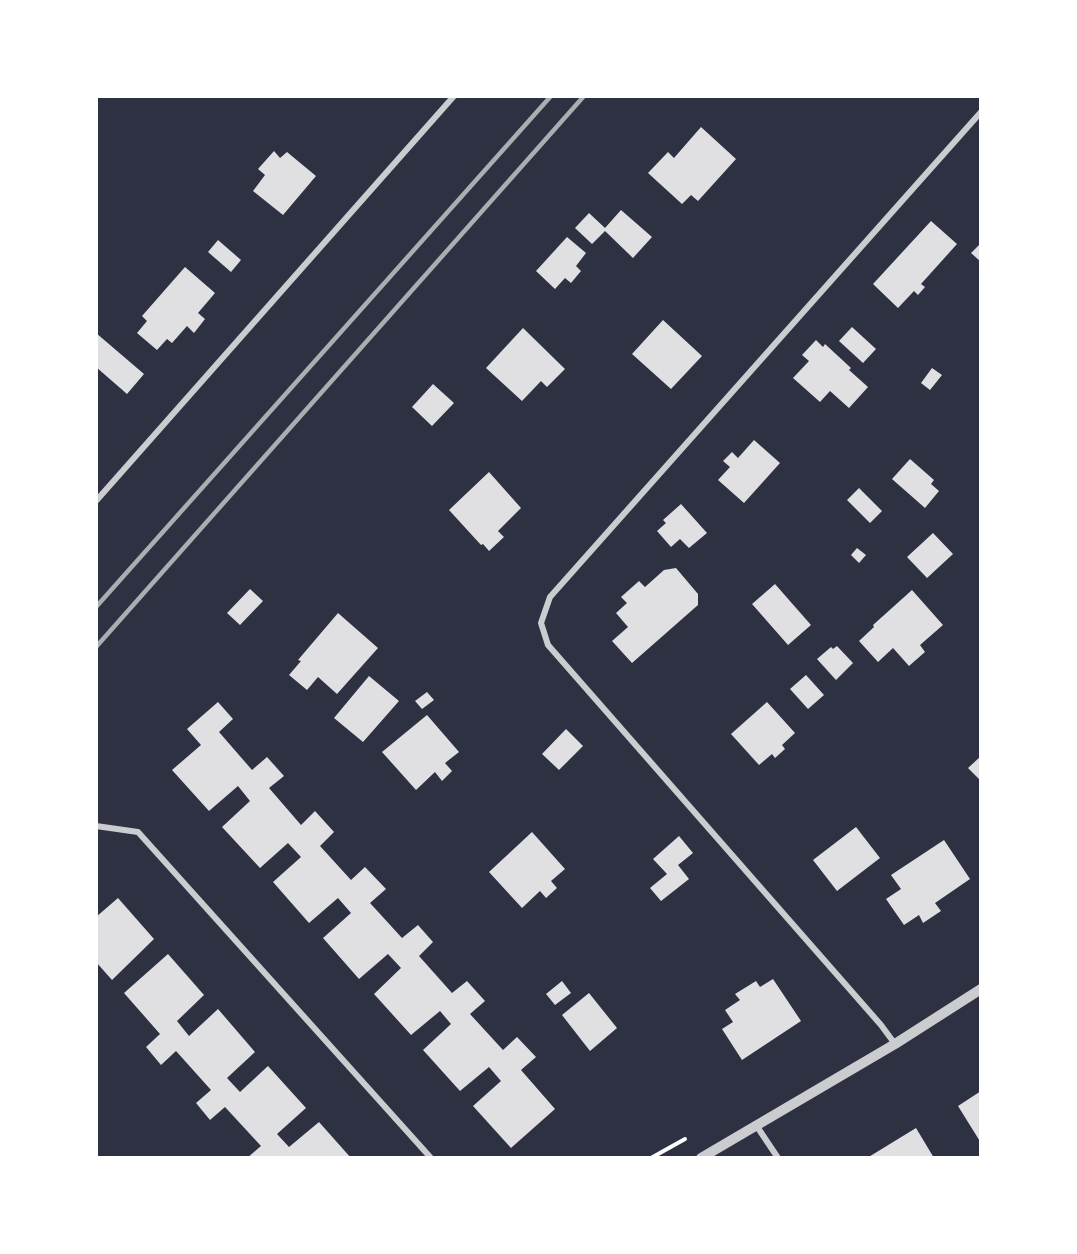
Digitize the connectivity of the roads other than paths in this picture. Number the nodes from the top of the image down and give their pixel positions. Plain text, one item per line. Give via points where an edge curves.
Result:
1 (453, 96) edge
2 (981, 112) edge
3 (96, 501) edge
4 (96, 826) edge
5 (981, 989) edge
6 (895, 1044) junction
7 (756, 1125) junction
8 (431, 1158) edge
9 (701, 1158) edge
10 (778, 1158) edge

1 - 3 street
2 - 6 street via 550,597 541,623 548,645
4 - 8 street via 138,832
5 - 6 street
6 - 7 street
7 - 9 street
7 - 10 street

